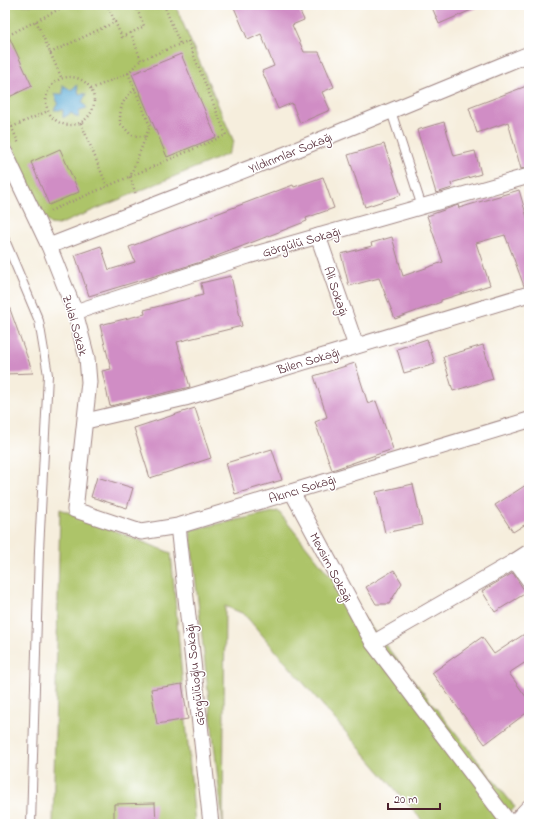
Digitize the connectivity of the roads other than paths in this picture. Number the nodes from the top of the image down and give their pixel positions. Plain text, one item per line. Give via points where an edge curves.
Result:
1 (529, 54) edge
2 (391, 111) junction
3 (5, 153) edge
4 (529, 176) edge
5 (422, 207) junction
6 (318, 236) junction
7 (5, 240) edge
8 (49, 246) junction
9 (529, 294) edge
10 (75, 312) junction
11 (356, 346) junction
12 (529, 420) edge
13 (86, 421) junction
14 (292, 492) junction
15 (75, 510) joint
16 (178, 526) junction
17 (529, 552) edge
18 (515, 561) junction
19 (529, 580) edge
20 (373, 643) junction
21 (529, 807) edge
22 (31, 824) edge
23 (211, 824) edge
24 (511, 824) edge

1 - 2 street, Yıldırımlar Sokağı
2 - 5 lane
2 - 8 street, Yıldırımlar Sokağı
3 - 8 street, Zulal Sokak
4 - 5 street, Görgülü Sokağı
5 - 6 street, Görgülü Sokağı
6 - 10 street, Görgülü Sokağı
6 - 11 street, Ali Sokağı
7 - 22 lane via 39,321 48,374 39,550
8 - 10 street, Zulal Sokak
9 - 11 street, Bilen Sokağı
10 - 13 street, Zulal Sokak via 87,358 89,382
11 - 13 street, Bilen Sokağı via 185,398
12 - 14 street, Akıncı Sokağı
13 - 15 street, Zulal Sokak
14 - 16 street, Akıncı Sokağı
14 - 20 street, Mevsim Sokağı
15 - 16 street, Akıncı Sokağı via 141,532
16 - 23 street, Görgülüoğlu Sokağı
17 - 18 street
18 - 19 street
18 - 20 street
20 - 24 street, Mevsim Sokağı
21 - 24 street

